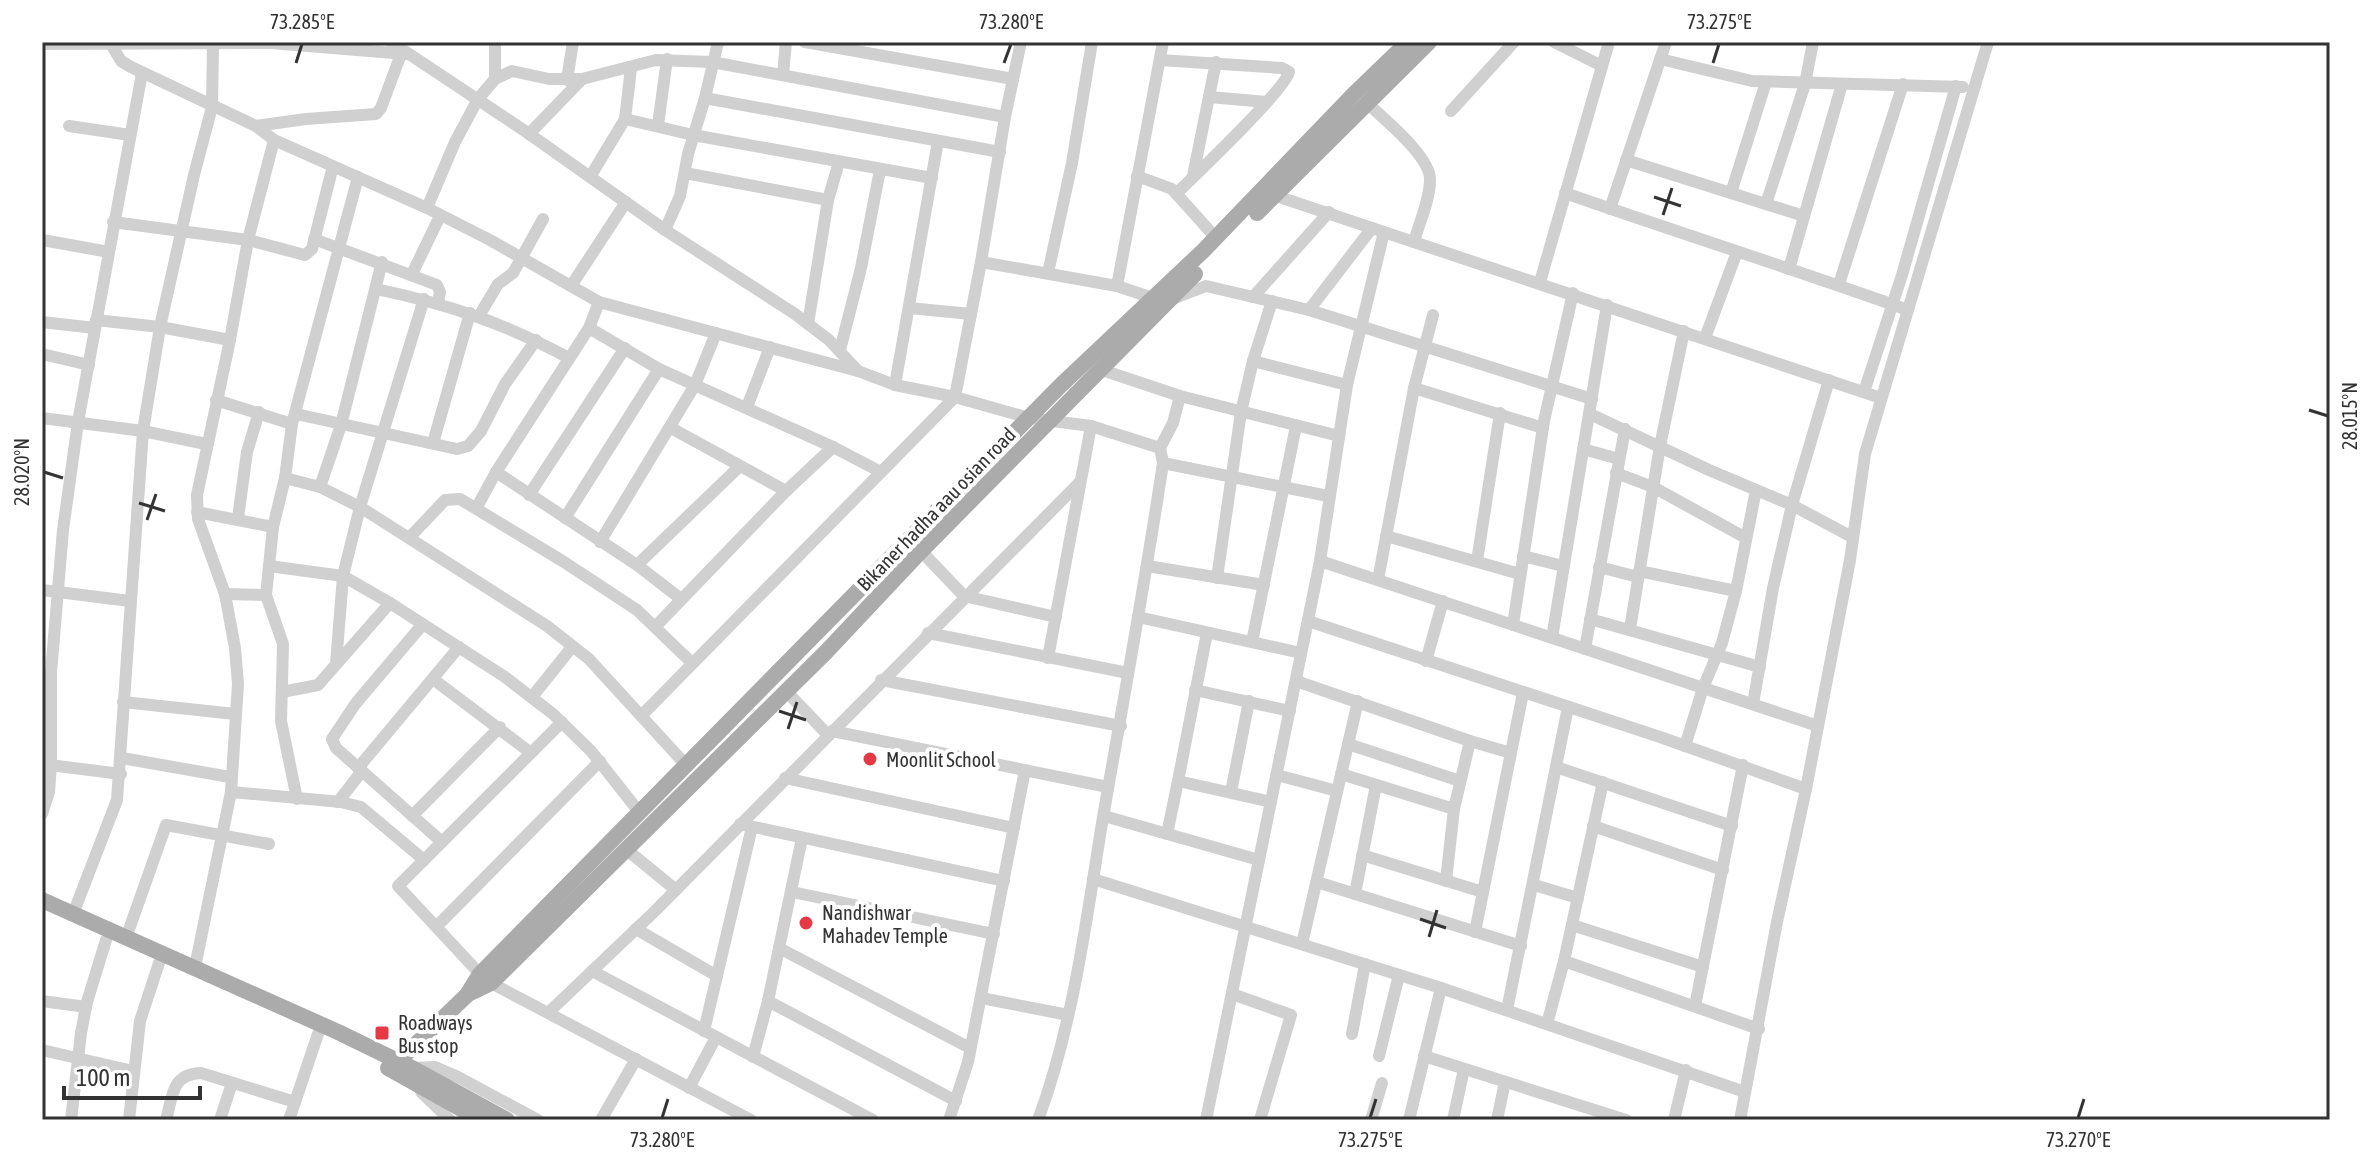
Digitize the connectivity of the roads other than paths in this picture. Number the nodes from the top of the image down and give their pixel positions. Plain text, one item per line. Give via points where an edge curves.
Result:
1 (237, 42) edge
2 (495, 42) edge
3 (573, 42) edge
4 (718, 42) edge
5 (786, 42) edge
6 (805, 42) edge
7 (1021, 42) edge
8 (1092, 42) edge
9 (1163, 42) edge
10 (1408, 42) edge
11 (1429, 42) edge
12 (1514, 42) edge
13 (1554, 42) edge
14 (1609, 42) edge
15 (1666, 42) edge
16 (1813, 42) edge
17 (1988, 42) edge
18 (45, 43) edge
19 (213, 43) edge
20 (271, 43) edge
21 (111, 44) junction
22 (401, 48) edge
23 (42, 59) edge
24 (667, 59) junction
25 (1660, 59) junction
26 (1160, 60) junction
27 (712, 62) junction
28 (1216, 62) junction
29 (1602, 66) junction
30 (631, 68) junction
31 (142, 73) junction
32 (783, 75) junction
33 (495, 79) junction
34 (582, 79) junction
35 (1013, 79) junction
36 (567, 80) junction
37 (1766, 82) junction
38 (1805, 84) junction
39 (1842, 84) junction
40 (1903, 84) junction
41 (1965, 87) junction
42 (1209, 97) junction
43 (705, 98) junction
44 (478, 99) junction
45 (1267, 102) junction
46 (1367, 103) junction
47 (212, 107) junction
48 (1451, 111) dead end
49 (1005, 117) junction
50 (625, 119) junction
51 (658, 125) junction
52 (69, 126) dead end
53 (256, 126) junction
54 (529, 134) junction
55 (130, 135) junction
56 (693, 135) junction
57 (274, 140) junction
58 (938, 141) junction
59 (1000, 152) junction
60 (1626, 160) junction
61 (839, 162) junction
62 (333, 166) junction
63 (880, 170) junction
64 (685, 173) junction
65 (1137, 176) junction
66 (1193, 176) junction
67 (358, 177) junction
68 (590, 177) junction
69 (932, 178) junction
70 (1177, 193) junction
71 (1269, 193) junction
72 (1565, 193) junction
73 (1731, 193) junction
74 (828, 200) junction
75 (626, 202) junction
76 (1766, 204) junction
77 (427, 208) junction
78 (1610, 209) junction
79 (1329, 212) junction
80 (440, 216) junction
81 (1804, 216) junction
82 (543, 219) dead end
83 (113, 222) junction
84 (665, 230) junction
85 (1378, 230) junction
86 (181, 231) junction
87 (1216, 238) junction
88 (314, 239) junction
89 (42, 240) edge
90 (248, 240) junction
91 (1414, 242) junction
92 (340, 247) junction
93 (109, 252) junction
94 (1737, 252) junction
95 (521, 258) junction
96 (382, 262) junction
97 (981, 262) junction
98 (1789, 269) junction
99 (1048, 273) junction
100 (412, 274) junction
101 (1540, 282) junction
102 (1839, 284) junction
103 (571, 286) junction
104 (1117, 286) junction
105 (376, 289) junction
106 (1573, 293) junction
107 (1253, 297) junction
108 (1160, 299) junction
109 (431, 301) junction
110 (1272, 301) junction
111 (599, 302) junction
112 (1607, 305) junction
113 (1900, 307) junction
114 (909, 308) junction
115 (1309, 310) junction
116 (474, 314) junction
117 (971, 314) junction
118 (1433, 315) dead end
119 (42, 322) edge
120 (95, 324) junction
121 (808, 324) junction
122 (1361, 326) junction
123 (160, 327) junction
124 (589, 328) junction
125 (1684, 331) junction
126 (716, 333) junction
127 (1705, 338) junction
128 (230, 340) junction
129 (536, 340) junction
130 (1424, 344) junction
131 (770, 347) junction
132 (625, 348) junction
133 (840, 350) junction
134 (42, 354) edge
135 (569, 358) junction
136 (1253, 361) junction
137 (89, 365) junction
138 (659, 369) junction
139 (1099, 369) junction
140 (858, 371) junction
141 (1829, 380) junction
142 (695, 385) junction
143 (895, 385) junction
144 (1347, 385) junction
145 (1552, 387) junction
146 (1414, 388) junction
147 (1873, 395) junction
148 (1180, 396) junction
149 (955, 397) junction
150 (1592, 399) junction
151 (216, 400) junction
152 (747, 407) junction
153 (259, 412) junction
154 (1241, 412) junction
155 (1500, 413) junction
156 (1590, 414) junction
157 (42, 418) edge
158 (1029, 418) junction
159 (294, 419) junction
160 (1050, 420) junction
161 (78, 422) junction
162 (341, 425) junction
163 (1091, 426) junction
164 (1296, 426) junction
165 (671, 428) junction
166 (1543, 428) junction
167 (1625, 429) junction
168 (143, 431) junction
169 (382, 434) junction
170 (1339, 436) junction
171 (433, 443) junction
172 (206, 444) junction
173 (1660, 446) junction
174 (833, 447) junction
175 (1160, 448) junction
176 (1583, 449) junction
177 (1619, 459) junction
178 (1163, 463) junction
179 (739, 467) junction
180 (496, 472) junction
181 (881, 472) junction
182 (1616, 473) junction
183 (1230, 476) junction
184 (285, 478) junction
185 (1080, 482) junction
186 (320, 487) junction
187 (1284, 487) junction
188 (1653, 487) junction
189 (1756, 490) junction
190 (786, 491) junction
191 (529, 495) junction
192 (1328, 496) junction
193 (1792, 505) junction
194 (360, 507) junction
195 (477, 507) junction
196 (197, 512) junction
197 (238, 518) junction
198 (565, 518) junction
199 (273, 527) junction
200 (1847, 534) junction
201 (1386, 536) junction
202 (410, 537) junction
203 (1746, 538) junction
204 (600, 542) junction
205 (921, 551) junction
206 (1523, 556) junction
207 (1320, 561) junction
208 (1477, 561) junction
209 (637, 565) junction
210 (269, 566) junction
211 (1147, 566) junction
212 (1563, 566) junction
213 (1599, 567) junction
214 (1520, 574) junction
215 (1639, 574) junction
216 (343, 576) junction
217 (1217, 578) junction
218 (1378, 580) junction
219 (1264, 585) junction
220 (42, 590) edge
221 (1736, 591) junction
222 (59, 592) junction
223 (225, 594) junction
224 (266, 595) junction
225 (964, 596) junction
226 (681, 599) junction
227 (130, 601) junction
228 (1443, 601) junction
229 (390, 603) junction
230 (1056, 617) junction
231 (1138, 617) junction
232 (1590, 619) junction
233 (1308, 621) junction
234 (423, 624) junction
235 (1513, 625) junction
236 (655, 627) junction
237 (1630, 629) junction
238 (928, 633) junction
239 (1207, 633) junction
240 (1552, 638) junction
241 (1252, 642) junction
242 (459, 647) junction
243 (572, 647) junction
244 (1585, 649) junction
245 (1301, 653) junction
246 (1717, 654) junction
247 (1048, 658) junction
248 (1426, 661) junction
249 (692, 663) junction
250 (336, 664) junction
251 (1760, 667) junction
252 (1128, 673) junction
253 (433, 679) junction
254 (881, 680) junction
255 (1296, 681) junction
256 (1703, 688) junction
257 (1195, 690) junction
258 (786, 691) junction
259 (282, 692) junction
260 (1523, 693) junction
261 (532, 697) junction
262 (1249, 701) junction
263 (1358, 701) junction
264 (123, 702) junction
265 (1753, 704) junction
266 (1568, 707) junction
267 (1290, 711) junction
268 (235, 714) junction
269 (642, 715) junction
270 (562, 722) junction
271 (1121, 726) junction
272 (1818, 726) junction
273 (500, 727) junction
274 (830, 733) junction
275 (1470, 741) junction
276 (1348, 744) junction
277 (1685, 746) junction
278 (531, 753) junction
279 (1511, 753) junction
280 (122, 758) junction
281 (600, 761) junction
282 (46, 764) edge
283 (686, 765) junction
284 (1743, 765) junction
285 (1556, 767) junction
286 (360, 770) junction
287 (1025, 770) junction
288 (121, 774) junction
289 (1341, 774) junction
290 (1277, 775) junction
291 (230, 777) junction
292 (785, 778) junction
293 (1178, 781) junction
294 (1460, 781) junction
295 (1603, 782) junction
296 (1376, 785) junction
297 (1108, 787) junction
298 (1806, 789) junction
299 (1337, 791) junction
300 (231, 792) junction
301 (1231, 792) junction
302 (297, 799) junction
303 (338, 802) junction
304 (1271, 802) junction
305 (1454, 809) junction
306 (640, 813) junction
307 (42, 814) edge
308 (412, 816) junction
309 (1104, 816) junction
310 (746, 826) junction
311 (1593, 826) junction
312 (1732, 826) junction
313 (1014, 828) junction
314 (1167, 834) junction
315 (223, 837) junction
316 (802, 838) junction
317 (442, 842) junction
318 (269, 844) dead end
319 (627, 850) junction
320 (1362, 855) junction
321 (424, 860) junction
322 (1259, 860) junction
323 (1723, 870) junction
324 (1093, 879) junction
325 (1004, 881) junction
326 (1446, 881) junction
327 (1317, 882) junction
328 (1534, 885) junction
329 (676, 890) junction
330 (792, 892) junction
331 (1483, 892) junction
332 (1355, 894) junction
333 (1578, 898) junction
334 (42, 900) edge
335 (42, 910) edge
336 (73, 914) junction
337 (1246, 925) junction
338 (1572, 925) junction
339 (437, 926) junction
340 (636, 929) junction
341 (1475, 932) junction
342 (994, 934) junction
343 (126, 938) junction
344 (106, 940) junction
345 (1302, 944) junction
346 (1521, 946) junction
347 (779, 948) junction
348 (1564, 961) junction
349 (159, 963) junction
350 (1365, 964) junction
351 (195, 967) junction
352 (1703, 967) junction
353 (592, 971) junction
354 (1399, 975) junction
355 (717, 976) junction
356 (486, 978) junction
357 (1441, 988) junction
358 (1232, 994) junction
359 (981, 998) junction
360 (42, 1001) edge
361 (768, 1001) junction
362 (1695, 1006) junction
363 (86, 1007) junction
364 (1507, 1010) junction
365 (549, 1012) junction
366 (1068, 1015) junction
367 (1547, 1024) junction
368 (1759, 1029) junction
369 (318, 1034) junction
370 (710, 1034) junction
371 (1352, 1034) dead end
372 (970, 1048) junction
373 (42, 1050) edge
374 (1379, 1056) dead end
375 (1424, 1056) junction
376 (753, 1057) junction
377 (636, 1059) junction
378 (79, 1060) junction
379 (400, 1066) junction
380 (1464, 1069) junction
381 (1686, 1070) junction
382 (133, 1071) junction
383 (1505, 1082) junction
384 (232, 1083) junction
385 (1382, 1083) dead end
386 (689, 1088) junction
387 (1745, 1092) junction
388 (956, 1101) junction
389 (295, 1102) junction
390 (71, 1120) edge
391 (129, 1120) edge
392 (166, 1120) edge
393 (220, 1120) edge
394 (289, 1120) edge
395 (450, 1120) edge
396 (481, 1120) edge
397 (507, 1120) edge
398 (538, 1120) edge
399 (601, 1120) edge
400 (751, 1120) edge
401 (873, 1120) edge
402 (949, 1120) edge
403 (1038, 1120) edge
404 (1206, 1120) edge
405 (1260, 1120) edge
406 (1371, 1120) edge
407 (1409, 1120) edge
408 (1453, 1120) edge
409 (1497, 1120) edge
410 (1626, 1120) edge
411 (1674, 1120) edge
412 (1740, 1120) edge

1 - 19 street
1 - 20 street
2 - 33 street
3 - 36 street
4 - 27 street
5 - 32 street
6 - 35 street
7 - 35 street
8 - 99 street
9 - 26 street
10 - 71 main road, Bikaner hadha aau osian road via 1354,94
11 - 46 main road, Bikaner hadha aau osian road
12 - 48 street
13 - 29 street
14 - 29 street
15 - 25 street
16 - 38 street
17 - 41 street
18 - 21 street
18 - 23 street
19 - 21 street
19 - 47 street
20 - 22 street
21 - 31 street via 121,61
22 - 44 street
22 - 53 street via 376,114
24 - 27 street
24 - 30 street
24 - 51 street
25 - 37 street
25 - 60 street
26 - 28 street
26 - 65 street
27 - 32 street
27 - 43 street
28 - 42 street
28 - 45 street via 1287,69 1288,78
29 - 72 street
30 - 34 street
30 - 50 street
31 - 47 street
31 - 55 street
32 - 49 street
33 - 36 street via 512,71
33 - 44 street
34 - 36 street
34 - 54 street
35 - 49 street
37 - 38 street
37 - 73 street
38 - 39 street
38 - 76 street
39 - 40 street
39 - 81 street
40 - 41 street
40 - 102 street
41 - 113 street
42 - 45 street
42 - 66 street
43 - 56 street
43 - 58 street
44 - 54 street
44 - 77 street
45 - 66 street
46 - 71 main road, Bikaner hadha aau osian road
46 - 91 street via 1429,172 1431,183
47 - 53 street
47 - 86 street
49 - 59 street
50 - 51 street
50 - 68 street
51 - 56 street
52 - 55 street
53 - 57 street
54 - 68 street
55 - 83 street
56 - 61 street
56 - 64 street
57 - 62 street
57 - 90 street
58 - 59 street
58 - 69 street
59 - 97 street
60 - 73 street
60 - 78 street
61 - 63 street
61 - 74 street
62 - 67 street
62 - 88 street
63 - 69 street
63 - 133 street
64 - 74 street
64 - 84 street
65 - 70 street
65 - 104 street
66 - 70 street
67 - 77 street
67 - 92 street
68 - 75 street
69 - 114 street
70 - 87 street
71 - 79 street
71 - 87 main road, Bikaner hadha aau osian road
71 - 108 main road, Bikaner hadha aau osian road
72 - 78 street
72 - 101 street
73 - 76 street
74 - 121 street
75 - 84 street
75 - 103 street
76 - 81 street
77 - 80 street
78 - 94 street
79 - 85 street
79 - 107 street
80 - 95 street
80 - 100 street
81 - 98 street
82 - 95 street
83 - 86 street
83 - 93 street
84 - 121 street
85 - 91 street
85 - 115 street
85 - 122 street
86 - 90 street
86 - 123 street
87 - 108 main road, Bikaner hadha aau osian road
88 - 90 street via 305,255
88 - 92 street
89 - 93 street
90 - 128 street
91 - 101 street
92 - 96 street
92 - 159 street
93 - 120 street
94 - 98 street
94 - 127 street
95 - 103 street
95 - 116 street
96 - 100 street
96 - 105 street
97 - 99 street
97 - 117 street
98 - 102 street
99 - 104 street
100 - 109 street via 437,285 440,292
101 - 106 street
102 - 113 street
103 - 111 street
104 - 108 street
105 - 109 street
105 - 162 street
106 - 112 street
106 - 145 street
107 - 108 street via 1206,286
107 - 110 street
108 - 139 main road, Bikaner hadha aau osian road
108 - 158 main road, Bikaner hadha aau osian road
109 - 116 street
109 - 169 street
110 - 115 street
110 - 136 street
111 - 124 street
111 - 126 street
112 - 125 street
112 - 150 street
113 - 147 street
113 - 147 street
114 - 117 street
114 - 143 street
115 - 122 street
116 - 129 street
116 - 171 street
117 - 149 street
118 - 130 street
119 - 120 street
120 - 123 street
120 - 137 street
121 - 133 street
122 - 130 street
122 - 144 street
123 - 128 street
123 - 168 street
124 - 132 street
124 - 135 street
125 - 127 street
125 - 173 street
126 - 131 street
126 - 142 street
127 - 141 street
128 - 151 street
129 - 135 street
129 - 171 street via 474,441 457,449
130 - 145 street
130 - 146 street
131 - 140 street
131 - 152 street
132 - 138 street
132 - 191 street
133 - 140 street
134 - 137 street
135 - 180 street
136 - 144 street
136 - 154 street
137 - 161 street
138 - 142 street
138 - 198 street
139 - 148 street
139 - 160 main road, Bikaner hadha aau osian road
140 - 143 street
141 - 147 street
141 - 193 street
142 - 152 street
142 - 165 street
143 - 149 street
144 - 170 street
145 - 150 street
145 - 166 street
146 - 155 street
146 - 201 street
147 - 200 street
148 - 154 street
148 - 175 street
149 - 158 street
149 - 181 street
150 - 156 street
151 - 153 street
151 - 172 street
152 - 174 street
153 - 159 street
153 - 197 street
154 - 164 street
154 - 183 street
155 - 166 street
155 - 208 street
156 - 167 street
156 - 176 street
157 - 161 street
158 - 160 street
158 - 283 main road, Bikaner hadha aau osian road
159 - 162 street
159 - 184 street
160 - 163 street
160 - 205 main road, Bikaner hadha aau osian road
161 - 168 street
161 - 222 street
162 - 169 street
162 - 186 street
163 - 175 street
163 - 185 street
164 - 170 street
164 - 187 street
165 - 179 street
165 - 204 street
166 - 206 street
167 - 173 street
167 - 177 street
168 - 172 street
168 - 227 street
169 - 171 street
169 - 194 street
170 - 192 street
172 - 196 street
173 - 188 street
173 - 189 street
174 - 181 street
174 - 190 street
175 - 178 street
176 - 177 street
176 - 212 street
177 - 182 street
178 - 183 street
178 - 211 street
179 - 190 street
179 - 209 street
180 - 191 street
180 - 195 street
181 - 249 street
182 - 188 street
182 - 213 street
183 - 187 street
183 - 217 street
184 - 186 street
184 - 199 street
185 - 225 street
185 - 230 street
186 - 194 street
187 - 192 street
187 - 219 street
188 - 203 street
188 - 215 street
189 - 193 street
189 - 203 street
190 - 226 street
191 - 198 street
192 - 207 street
193 - 200 street
193 - 251 street
194 - 202 street
194 - 216 street
195 - 202 street via 460,499 445,500
195 - 236 street via 637,610
196 - 197 street
196 - 223 street
197 - 199 street
198 - 204 street
199 - 210 street
200 - 272 street
201 - 208 street
201 - 218 street
202 - 243 street
203 - 221 street
204 - 209 street
205 - 225 street
205 - 258 main road, Bikaner hadha aau osian road
206 - 212 street
206 - 214 street
207 - 218 street
207 - 233 street
208 - 214 street
209 - 226 street
210 - 216 street
210 - 224 street
211 - 217 street
211 - 231 street
212 - 240 street
213 - 215 street
213 - 232 street
214 - 235 street
215 - 221 street
215 - 237 street
216 - 229 street
216 - 250 street
217 - 219 street
218 - 228 street
219 - 241 street
220 - 222 street
221 - 246 street
222 - 227 street
222 - 282 street
223 - 224 street
223 - 268 street via 235,648
224 - 259 street via 283,644
225 - 230 street
225 - 238 street
226 - 236 street
227 - 264 street
228 - 235 street
228 - 248 street
229 - 234 street
229 - 250 street
230 - 247 street
231 - 239 street
231 - 252 street
232 - 237 street
232 - 244 street
233 - 245 street
233 - 248 street
234 - 242 street
234 - 286 street via 332,739
235 - 240 street
236 - 249 street
237 - 246 street
238 - 247 street
238 - 254 street
239 - 241 street
239 - 257 street
240 - 244 street
241 - 245 street
242 - 253 street
242 - 261 street
243 - 261 street
243 - 269 street
244 - 256 street
245 - 255 street
246 - 251 street
246 - 256 street
247 - 252 street
248 - 260 street
249 - 269 street
250 - 259 street via 318,685
251 - 265 street
252 - 271 street
253 - 273 street
253 - 286 street
254 - 271 street
254 - 274 street
255 - 263 street
255 - 267 street
256 - 265 street
256 - 277 street
257 - 262 street
257 - 293 street
258 - 274 street
258 - 319 main road, Bikaner hadha aau osian road
259 - 302 street via 281,721
260 - 266 street
260 - 279 street
261 - 270 street
262 - 267 street
262 - 301 street
263 - 275 street
263 - 276 street
264 - 268 street
264 - 280 street
265 - 272 street
266 - 277 street
266 - 285 street
267 - 290 street
268 - 291 street
269 - 283 street
270 - 278 street
270 - 281 street
271 - 297 street
272 - 298 street
273 - 278 street
273 - 308 street
274 - 287 street
274 - 292 street
275 - 279 street
275 - 294 street
276 - 289 street
276 - 294 street
277 - 284 street
278 - 317 street
279 - 331 street
280 - 288 street
280 - 291 street
281 - 306 street
281 - 339 street
282 - 288 street
282 - 307 street via 49,792
283 - 306 main road, Bikaner hadha aau osian road
284 - 298 street
284 - 312 street
285 - 295 street
285 - 328 street
286 - 303 street
286 - 308 street
287 - 297 street
287 - 313 street
288 - 336 street via 117,800
289 - 296 street
289 - 299 street
290 - 299 street
290 - 304 street
291 - 300 street
292 - 310 street
292 - 313 street
293 - 301 street
293 - 314 street
294 - 305 street
295 - 311 street
295 - 312 street
296 - 305 street
296 - 320 street
297 - 309 street
298 - 368 street
299 - 327 street
300 - 302 street
300 - 315 street
301 - 304 street
302 - 303 street
303 - 321 street via 361,807
304 - 322 street
305 - 326 street
306 - 356 main road, Bikaner hadha aau osian road
308 - 317 street
309 - 314 street
309 - 324 street
310 - 316 street
310 - 329 street
310 - 355 street
311 - 323 street
311 - 333 street
312 - 323 street
313 - 325 street
314 - 322 street
315 - 318 street
315 - 343 street via 166,825
315 - 351 street
316 - 325 street
316 - 330 street
317 - 321 street
319 - 329 street
319 - 356 main road, Bikaner hadha aau osian road
320 - 326 street
320 - 332 street
321 - 339 street via 398,886
322 - 337 street
323 - 352 street
324 - 337 street
324 - 366 street
325 - 342 street
326 - 331 street
327 - 332 street
327 - 345 street
328 - 333 street
328 - 346 street
329 - 340 street
330 - 342 street
330 - 347 street
331 - 341 street
332 - 341 street
333 - 338 street
334 - 336 main road
335 - 344 main road
336 - 343 main road
337 - 345 street
337 - 358 street
338 - 348 street
338 - 352 street
339 - 356 street
340 - 353 street
340 - 355 street
341 - 346 street
342 - 359 street
343 - 351 main road
344 - 349 main road
344 - 363 street
345 - 350 street
346 - 364 street
347 - 361 street
347 - 372 street
348 - 362 street
348 - 367 street
349 - 369 main road
349 - 382 street via 140,1021
350 - 354 street
350 - 371 street
351 - 379 main road
352 - 362 street
353 - 365 street
353 - 370 street
354 - 357 street
354 - 374 street
355 - 370 street
356 - 365 street
356 - 379 main road, Bikaner hadha aau osian road
357 - 364 street
357 - 375 street
358 - 404 street
358 - 405 street via 1291,1015
359 - 366 street
359 - 372 street
360 - 363 street
361 - 376 street
361 - 388 street
362 - 368 street
363 - 378 street
364 - 367 street
365 - 377 street
366 - 403 street
367 - 381 street
368 - 387 street
369 - 379 main road
369 - 389 street
370 - 376 street
370 - 386 street
372 - 388 street
373 - 378 street
375 - 380 street
375 - 407 street
376 - 401 street
377 - 386 street
377 - 399 street
378 - 382 street
378 - 390 street
379 - 395 street
379 - 396 main road
379 - 397 main road
379 - 398 street via 435,1067
380 - 383 street
380 - 408 street
381 - 387 street
381 - 411 street
382 - 391 street
383 - 409 street
383 - 410 street
384 - 389 street
384 - 392 street via 187,1074 175,1087
384 - 393 street
385 - 406 street
386 - 400 street
387 - 412 street
388 - 402 street
389 - 394 street

